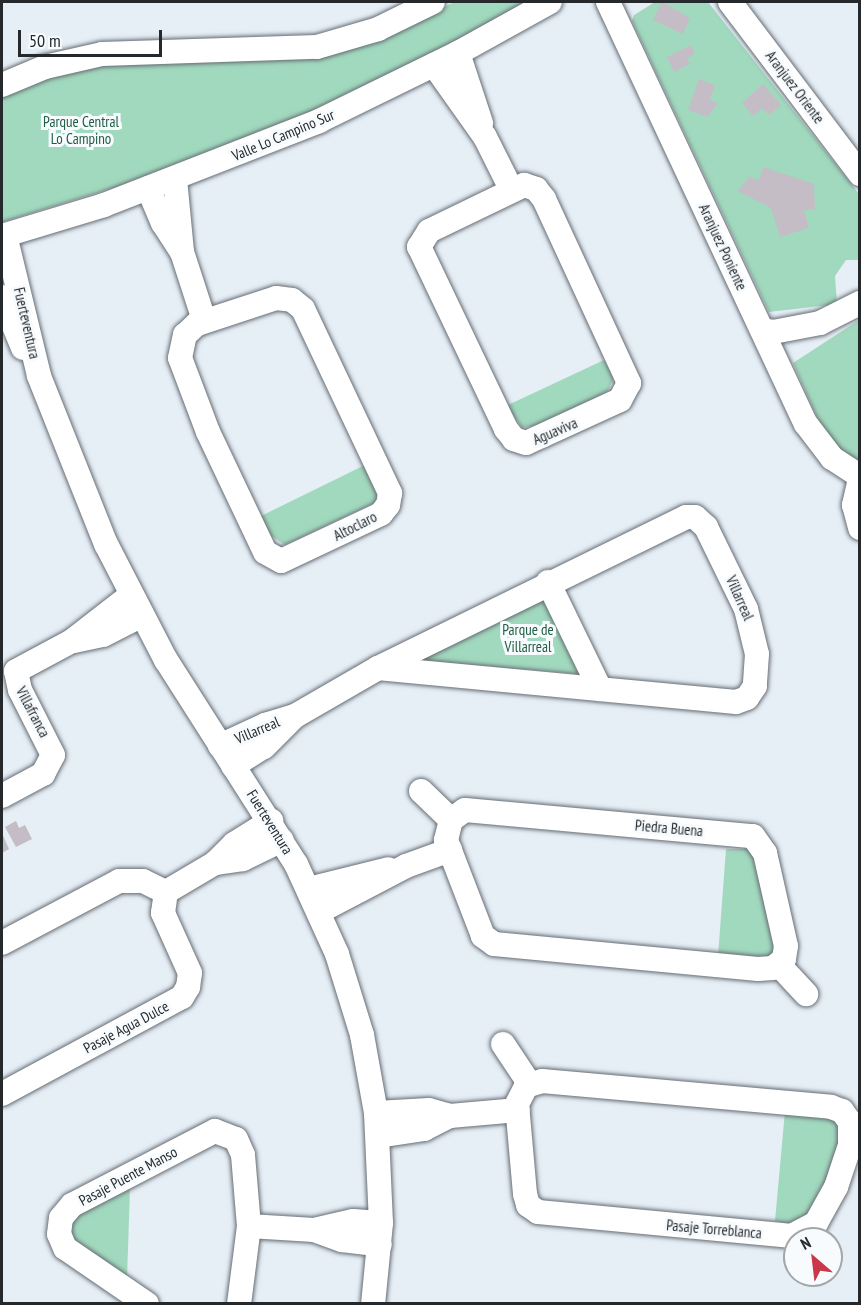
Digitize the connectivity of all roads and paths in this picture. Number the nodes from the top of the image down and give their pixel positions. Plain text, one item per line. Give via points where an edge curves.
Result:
1 (550, 2) edge
2 (608, 2) edge
3 (730, 2) edge
4 (424, 4) edge
5 (458, 53) junction
6 (434, 65) junction
7 (2, 85) edge
8 (485, 137) junction
9 (860, 174) edge
10 (175, 179) junction
11 (148, 188) junction
12 (511, 189) junction
13 (3, 235) edge
14 (182, 252) junction
15 (2, 297) edge
16 (860, 303) edge
17 (204, 320) junction
18 (762, 330) junction
19 (39, 376) junction
20 (860, 478) edge
21 (860, 528) edge
22 (548, 582) junction
23 (136, 605) junction
24 (9, 668) edge
25 (378, 668) junction
26 (600, 689) junction
27 (227, 756) junction
28 (421, 791) dead end
29 (2, 796) edge
30 (451, 820) junction
31 (277, 830) junction
32 (450, 850) junction
33 (406, 866) junction
34 (309, 889) junction
35 (166, 892) junction
36 (320, 911) junction
37 (2, 943) edge
38 (779, 965) junction
39 (806, 994) dead end
40 (503, 1044) dead end
41 (529, 1083) junction
42 (2, 1094) edge
43 (518, 1110) junction
44 (377, 1124) junction
45 (249, 1226) junction
46 (380, 1234) junction
47 (147, 1304) edge
48 (239, 1304) edge
49 (373, 1304) edge

1 - 5 street, Valle Lo Campino Sur
2 - 18 street, Aranjuez Poniente
3 - 9 street, Aranjuez Oriente
4 - 7 street via 378,29 317,47 102,54 45,67
5 - 6 street, Valle Lo Campino Sur
5 - 8 street
6 - 8 street
6 - 10 street, Valle Lo Campino Sur via 319,121
8 - 12 street
10 - 11 street, Valle Lo Campino Sur
10 - 14 street
11 - 13 street, Valle Lo Campino Sur
11 - 14 street via 163,223
12 - 12 street, Aguaviva via 530,186 544,199 629,384 620,400 531,443 514,439 506,429 419,252 420,242 429,231
13 - 19 street, Fuerteventura
14 - 17 street
15 - 19 street, Fuerteventura
16 - 18 street via 820,323 773,332
17 - 17 street, Altoclaro via 190,329 182,342 182,366 233,486 269,557 288,560 386,510 388,488 298,303 276,298
18 - 20 street, Aranjuez Poniente via 814,436 832,458
19 - 23 street, Fuerteventura via 83,492
20 - 21 street, Aranjuez Poniente via 854,505
22 - 25 street, Villarreal
22 - 26 street
22 - 26 street, Villarreal via 690,516 706,527 746,609 757,654 755,686 747,698 730,701
23 - 24 street, Villafranca via 103,634 72,641
23 - 27 street, Fuerteventura
24 - 29 street, Villafranca via 53,755 44,774
25 - 26 street, Villarreal
25 - 27 street, Villarreal via 295,716 264,747
27 - 31 street, Fuerteventura
28 - 30 street
30 - 32 street via 446,834
30 - 38 street, Piedra Buena via 465,810 474,810 753,836 765,853 786,946
31 - 34 street, Fuerteventura
31 - 35 street via 243,859 215,864
32 - 33 street
32 - 38 street via 483,936 494,944 758,969
33 - 34 street
33 - 36 street
34 - 36 street, Fuerteventura
35 - 37 street via 143,881 119,881
35 - 42 street, Pasaje Agua Dulce via 163,914 190,973 186,992
36 - 44 street, Fuerteventura via 352,997
38 - 39 street
40 - 41 street
41 - 43 street, Pasaje Torreblanca via 519,1095
41 - 43 street, Pasaje Torreblanca via 542,1081 831,1107 842,1111 850,1122 850,1145 836,1187 816,1223 792,1236 545,1214 532,1209 526,1200
43 - 44 street via 450,1116 424,1129
44 - 46 street, Fuerteventura
45 - 46 street via 314,1230 342,1240
45 - 47 street, Pasaje Puente Manso via 241,1146 222,1131 208,1133 72,1205 58,1226 65,1248
45 - 48 street, Pasaje Puente Manso
46 - 49 street, Fuerteventura

